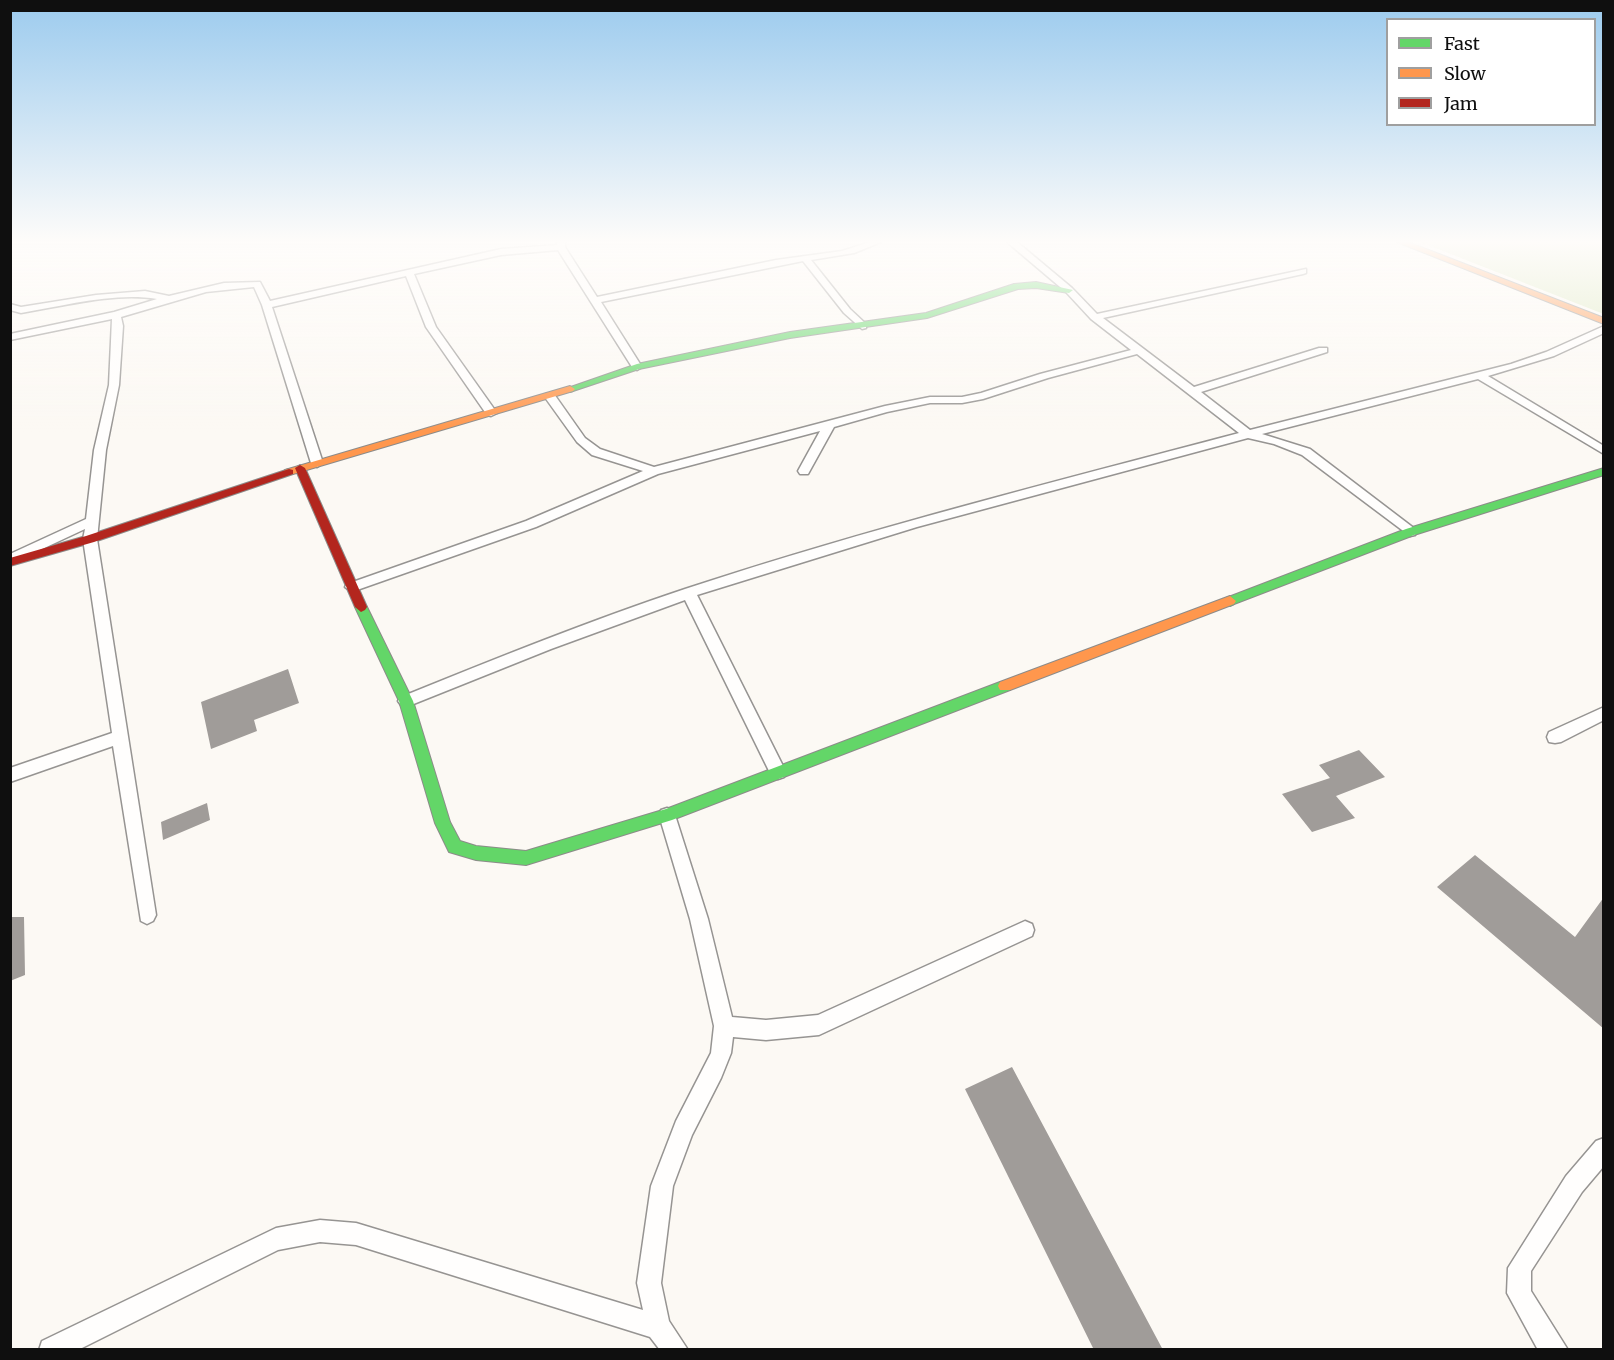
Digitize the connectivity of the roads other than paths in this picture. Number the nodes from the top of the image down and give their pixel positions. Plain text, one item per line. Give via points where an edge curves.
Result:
1 (48, 305) edge
2 (147, 305) edge
3 (267, 305) edge
4 (422, 305) edge
5 (599, 305) edge
6 (843, 305) edge
7 (953, 305) edge
8 (1084, 305) edge
9 (1147, 305) edge
10 (1564, 305) edge
11 (10, 307) edge
12 (116, 315) junction
13 (1095, 317) junction
14 (1604, 321) edge
15 (862, 326) junction
16 (1604, 329) edge
17 (10, 337) edge
18 (1323, 350) dead end
19 (1138, 351) junction
20 (637, 367) junction
21 (1479, 375) junction
22 (1194, 391) junction
23 (550, 396) junction
24 (490, 413) junction
25 (829, 426) junction
26 (1248, 434) junction
27 (1604, 451) edge
28 (317, 463) junction
29 (300, 468) junction
30 (654, 471) junction
31 (804, 471) dead end
32 (1604, 471) edge
33 (90, 522) junction
34 (1410, 532) junction
35 (90, 538) junction
36 (41, 543) junction
37 (66, 546) junction
38 (10, 549) edge
39 (10, 561) edge
40 (352, 587) junction
41 (689, 593) junction
42 (406, 701) junction
43 (1604, 713) edge
44 (120, 737) junction
45 (1555, 737) dead end
46 (778, 772) junction
47 (10, 775) edge
48 (667, 815) junction
49 (147, 915) dead end
50 (1025, 930) dead end
51 (724, 1026) junction
52 (1604, 1149) edge
53 (658, 1327) junction
54 (51, 1350) edge
55 (676, 1350) edge
56 (1556, 1350) edge

1 - 11 street via 26,310
2 - 12 street
3 - 28 street
4 - 24 street via 431,327
5 - 20 street
6 - 15 street
7 - 15 street via 927,315
8 - 13 street
9 - 13 street
10 - 14 street
12 - 17 street
12 - 33 street via 114,385
13 - 19 street
15 - 20 street via 790,335
16 - 21 street via 1550,354
18 - 22 street
19 - 22 street
19 - 25 street via 983,396 930,400
20 - 23 street
21 - 26 street
21 - 27 street
22 - 26 street
23 - 24 street
23 - 30 street via 581,440 596,452
24 - 28 street
25 - 30 street
25 - 31 street
26 - 34 street via 1306,452
26 - 41 street via 913,524
28 - 29 street
29 - 35 street
29 - 40 street
30 - 40 street via 531,524
32 - 34 street
33 - 35 street
33 - 36 street
34 - 46 street
35 - 37 street
35 - 44 street
36 - 37 street
36 - 38 street
36 - 39 street
37 - 39 street
40 - 42 street
41 - 42 street
41 - 46 street
42 - 48 street via 443,823 455,847 526,858
43 - 45 street
44 - 47 street
44 - 49 street
46 - 48 street
48 - 51 street via 699,919
50 - 51 street via 819,1025 766,1030
51 - 53 street via 721,1053 684,1129 662,1186 649,1283
52 - 56 street via 1574,1184 1520,1268 1519,1293
53 - 54 street via 356,1234 320,1231 276,1239
53 - 55 street

